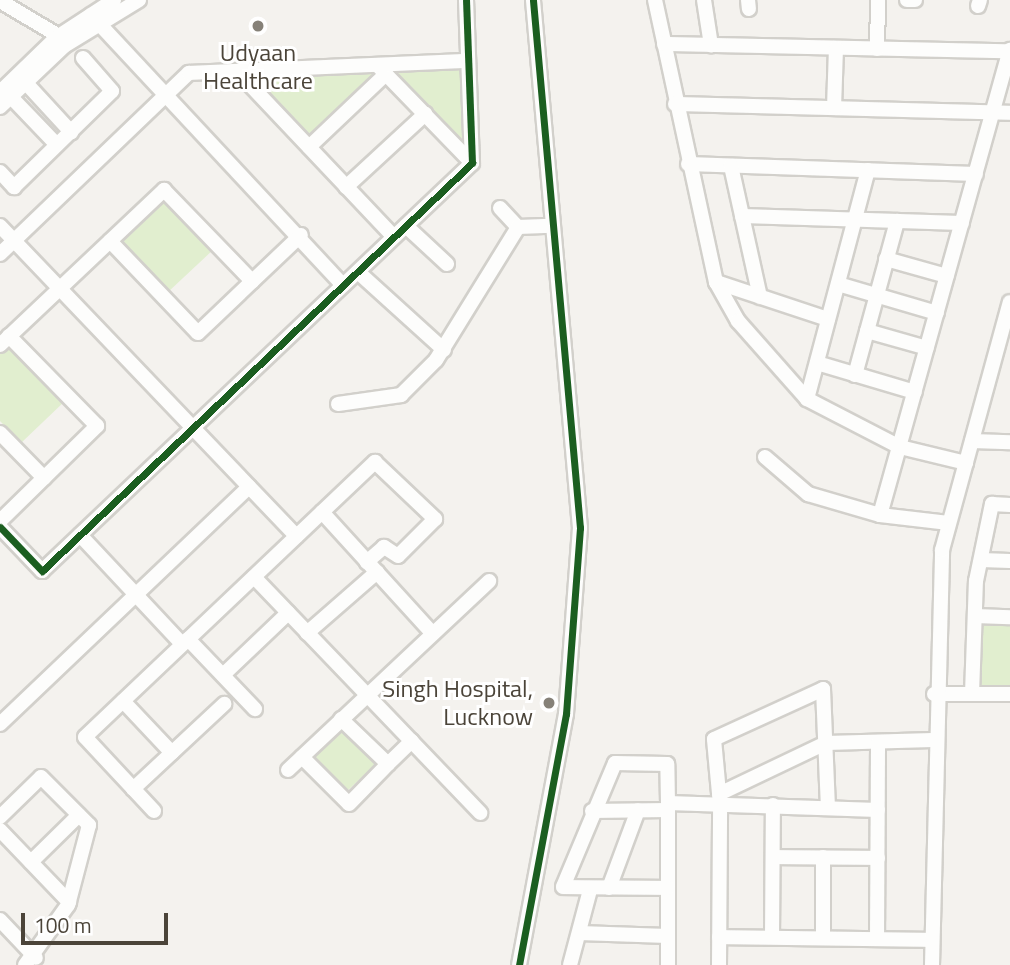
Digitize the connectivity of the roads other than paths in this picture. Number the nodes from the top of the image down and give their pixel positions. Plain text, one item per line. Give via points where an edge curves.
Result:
1 (114, 0) edge
2 (139, 0) edge
3 (466, 0) edge
4 (533, 0) edge
5 (655, 0) edge
6 (704, 0) edge
7 (878, 0) edge
8 (907, 0) edge
9 (915, 0) edge
10 (0, 1) edge
11 (94, 18) junction
12 (59, 36) junction
13 (664, 44) junction
14 (711, 45) junction
15 (836, 48) junction
16 (877, 49) junction
17 (1010, 51) edge
18 (83, 58) dead end
19 (468, 61) junction
20 (382, 69) junction
21 (237, 71) junction
22 (26, 83) junction
23 (167, 94) junction
24 (4, 99) edge
25 (675, 104) junction
26 (834, 108) junction
27 (993, 112) junction
28 (1010, 113) edge
29 (425, 114) junction
30 (71, 132) junction
31 (57, 145) junction
32 (309, 147) junction
33 (472, 163) junction
34 (688, 164) junction
35 (731, 166) junction
36 (868, 170) junction
37 (0, 172) edge
38 (976, 174) junction
39 (346, 187) junction
40 (500, 208) dead end
41 (742, 216) junction
42 (855, 220) junction
43 (897, 221) junction
44 (962, 223) junction
45 (0, 226) edge
46 (406, 226) junction
47 (551, 226) junction
48 (518, 227) junction
49 (301, 235) junction
50 (394, 237) junction
51 (14, 240) junction
52 (110, 241) junction
53 (0, 254) edge
54 (886, 259) junction
55 (447, 264) dead end
56 (358, 272) junction
57 (947, 276) junction
58 (252, 281) junction
59 (716, 282) junction
60 (838, 284) junction
61 (344, 285) junction
62 (60, 289) junction
63 (877, 295) junction
64 (760, 297) junction
65 (1010, 302) edge
66 (937, 313) junction
67 (828, 319) junction
68 (867, 331) junction
69 (5, 341) edge
70 (928, 348) junction
71 (444, 349) junction
72 (817, 363) junction
73 (855, 374) junction
74 (915, 392) junction
75 (807, 399) junction
76 (338, 404) dead end
77 (193, 428) junction
78 (0, 433) edge
79 (972, 441) junction
80 (1010, 442) edge
81 (900, 447) junction
82 (765, 457) dead end
83 (966, 463) junction
84 (44, 478) junction
85 (249, 487) junction
86 (1010, 505) edge
87 (322, 512) junction
88 (880, 515) junction
89 (0, 521) edge
90 (949, 523) junction
91 (0, 527) edge
92 (80, 535) junction
93 (296, 536) junction
94 (981, 560) junction
95 (1010, 561) edge
96 (372, 567) junction
97 (254, 577) junction
98 (489, 581) dead end
99 (136, 595) junction
100 (288, 612) junction
101 (975, 616) junction
102 (1010, 617) edge
103 (307, 633) junction
104 (432, 633) junction
105 (185, 641) junction
106 (223, 675) junction
107 (934, 694) junction
108 (972, 694) junction
109 (1010, 694) edge
110 (366, 695) junction
111 (0, 701) edge
112 (122, 701) junction
113 (224, 704) dead end
114 (256, 709) dead end
115 (11, 713) junction
116 (341, 719) junction
117 (0, 724) edge
118 (933, 740) junction
119 (412, 741) junction
120 (878, 742) junction
121 (826, 743) junction
122 (172, 753) junction
123 (302, 757) junction
124 (388, 764) junction
125 (288, 770) dead end
126 (133, 789) junction
127 (720, 799) junction
128 (668, 806) junction
129 (773, 806) junction
130 (828, 807) junction
131 (638, 810) junction
132 (878, 810) junction
133 (153, 811) dead end
134 (592, 811) junction
135 (480, 813) dead end
136 (79, 815) junction
137 (0, 817) edge
138 (0, 830) edge
139 (773, 857) junction
140 (823, 857) junction
141 (878, 858) junction
142 (31, 862) junction
143 (609, 888) junction
144 (668, 888) junction
145 (590, 890) junction
146 (69, 902) junction
147 (0, 920) edge
148 (579, 933) junction
149 (668, 936) junction
150 (719, 937) junction
151 (772, 937) junction
152 (823, 938) junction
153 (877, 939) junction
154 (932, 940) junction
155 (31, 961) edge
156 (519, 965) edge
157 (570, 965) edge
158 (668, 965) edge
159 (719, 965) edge
160 (932, 965) edge

1 - 11 street
2 - 11 street
3 - 19 street
4 - 47 street
5 - 13 street
6 - 14 street
7 - 16 street
8 - 9 street
10 - 12 street
11 - 12 street
11 - 22 street
11 - 23 street
12 - 24 street
13 - 14 street
13 - 25 street
14 - 15 street
15 - 16 street
15 - 26 street
16 - 17 street
17 - 27 street
18 - 30 street via 112,91
19 - 20 street
19 - 33 street
20 - 21 street
20 - 29 street
20 - 32 street
21 - 23 street via 190,73
21 - 32 street
22 - 24 street
22 - 30 street
23 - 49 street
23 - 51 street
24 - 31 street
25 - 26 street
25 - 34 street
26 - 27 street
27 - 28 street
27 - 38 street
29 - 33 street
29 - 39 street
30 - 31 street
31 - 37 street via 14,187
32 - 39 street
33 - 46 street
34 - 35 street
34 - 59 street
35 - 36 street
35 - 41 street
36 - 38 street
36 - 42 street
38 - 44 street
39 - 50 street
40 - 48 street
41 - 42 street
41 - 64 street
42 - 43 street
42 - 60 street
43 - 44 street
43 - 54 street
44 - 57 street
45 - 51 street
46 - 50 street
46 - 55 street
47 - 48 street
47 - 156 street via 580,528 578,612 566,714
48 - 71 street
49 - 58 street
49 - 61 street
50 - 56 street
51 - 53 street
51 - 62 street
52 - 58 street via 164,190
52 - 58 street via 198,333
52 - 62 street
54 - 57 street
54 - 63 street
56 - 61 street
56 - 71 street
57 - 66 street
59 - 64 street
59 - 75 street via 738,321
60 - 63 street
60 - 67 street
61 - 77 street
62 - 69 street
62 - 77 street
63 - 66 street
63 - 68 street
64 - 67 street
65 - 79 street
66 - 70 street
67 - 72 street
68 - 70 street
68 - 73 street
69 - 84 street via 97,426
70 - 74 street
71 - 76 street via 401,395
72 - 73 street
72 - 75 street
73 - 74 street
74 - 81 street
75 - 81 street
77 - 85 street
77 - 92 street
78 - 84 street
79 - 80 street
79 - 83 street
81 - 83 street
81 - 88 street
82 - 88 street via 808,494
83 - 90 street
84 - 89 street
85 - 93 street
85 - 99 street
86 - 94 street via 992,504
87 - 93 street
87 - 96 street
87 - 96 street via 374,462 435,519 398,556 384,547
88 - 90 street
90 - 107 street via 936,607
91 - 92 street via 42,571
92 - 99 street
93 - 97 street
94 - 95 street
94 - 101 street
96 - 103 street
96 - 104 street
97 - 100 street
97 - 105 street
98 - 104 street
99 - 105 street
99 - 115 street
100 - 103 street
100 - 106 street
101 - 102 street
101 - 108 street
103 - 110 street
104 - 110 street
105 - 106 street
105 - 112 street
106 - 114 street
107 - 108 street
107 - 118 street
108 - 109 street
110 - 116 street
110 - 119 street
111 - 115 street
112 - 122 street
112 - 126 street via 85,737
113 - 122 street
115 - 117 street
116 - 123 street
116 - 124 street
118 - 120 street
118 - 154 street
119 - 124 street
119 - 135 street
120 - 121 street
120 - 132 street
121 - 127 street
121 - 127 street via 823,689 714,739
121 - 130 street
122 - 126 street
123 - 124 street via 349,804
123 - 125 street
126 - 133 street
127 - 128 street
127 - 129 street
127 - 150 street
128 - 131 street
128 - 134 street via 667,764 620,762 610,768
128 - 144 street
129 - 130 street
129 - 139 street
130 - 132 street
131 - 134 street
131 - 143 street
132 - 141 street
134 - 145 street via 563,880 568,891
136 - 137 street via 41,777
136 - 142 street
136 - 146 street via 89,825
138 - 142 street
139 - 140 street
139 - 151 street
140 - 141 street
140 - 152 street
141 - 153 street
142 - 146 street
143 - 144 street
143 - 145 street
144 - 149 street
145 - 148 street
146 - 155 street
147 - 155 street
148 - 149 street
148 - 157 street
149 - 158 street
150 - 151 street
150 - 159 street
151 - 152 street
152 - 153 street
153 - 154 street
154 - 160 street

